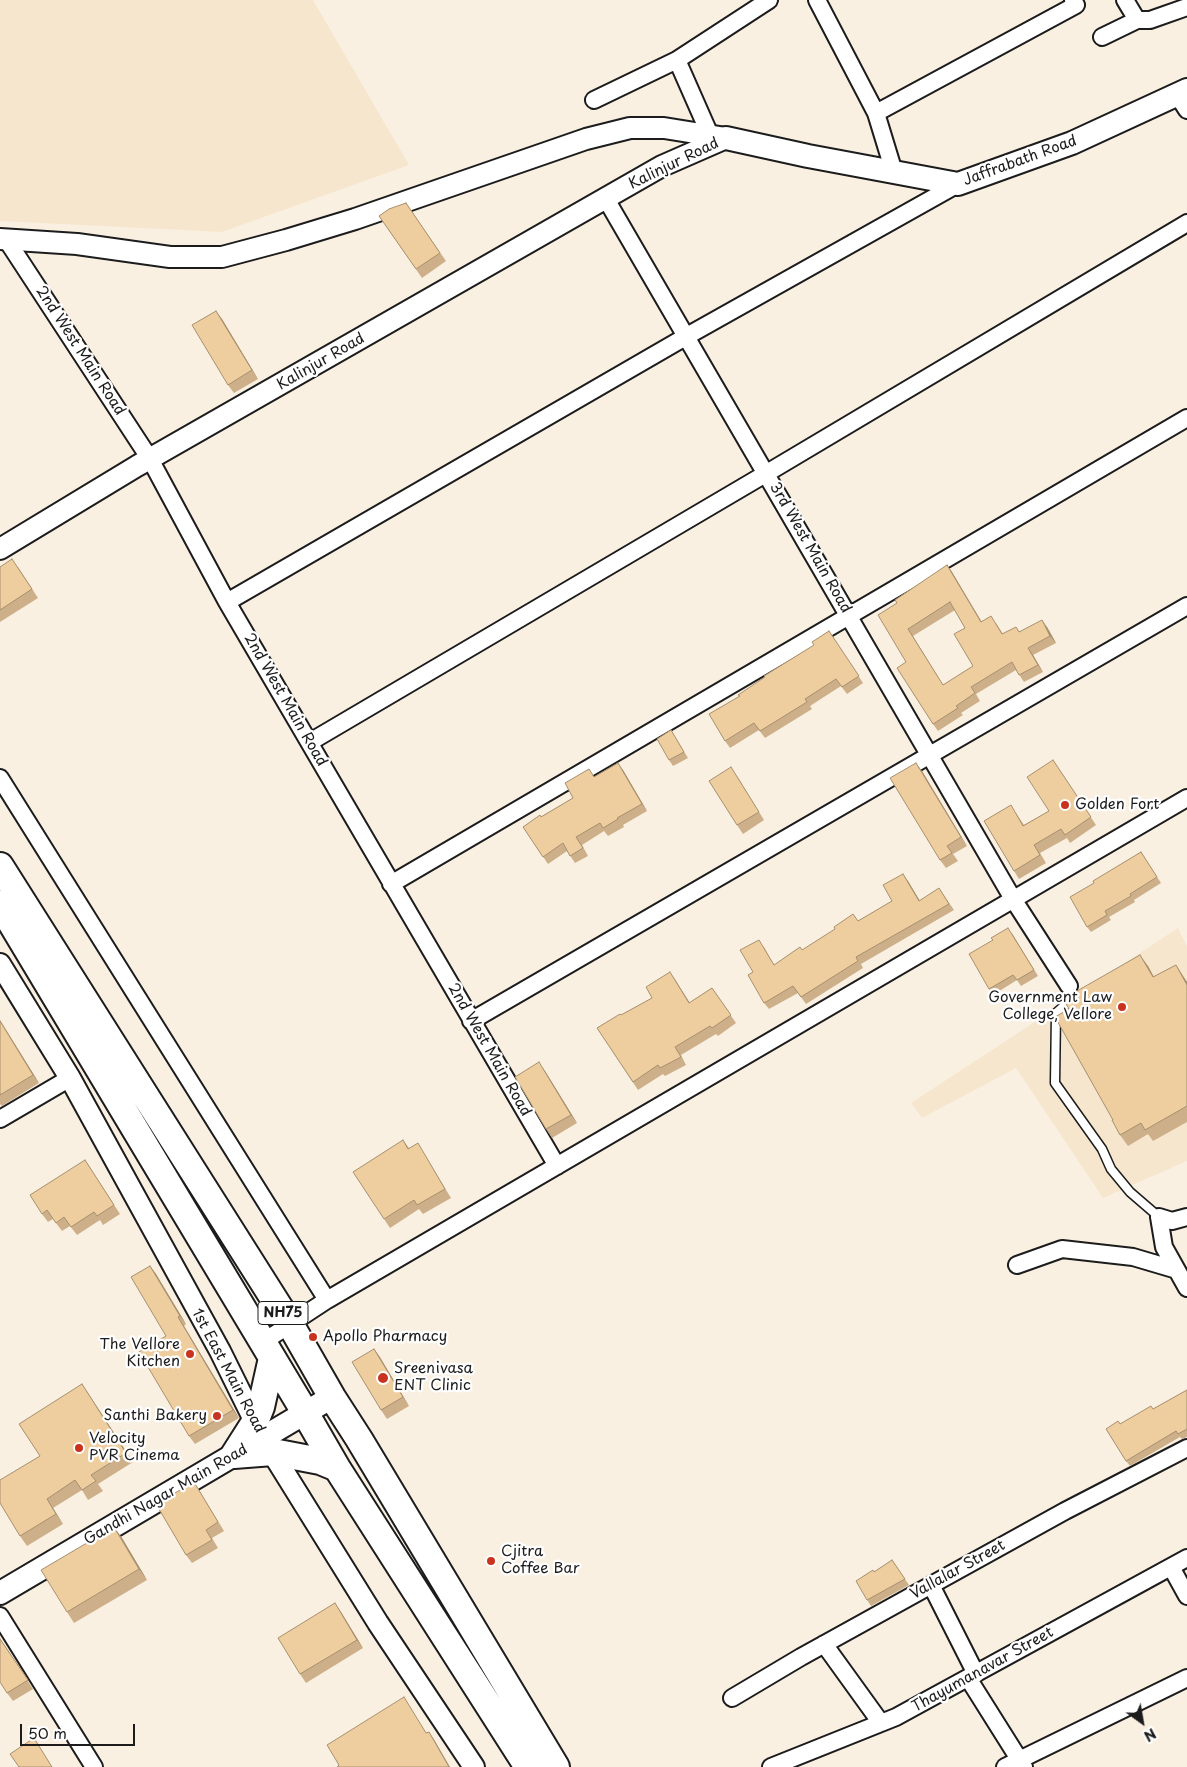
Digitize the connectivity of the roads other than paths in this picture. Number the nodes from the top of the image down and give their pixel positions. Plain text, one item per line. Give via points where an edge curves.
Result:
1 (769, 0) edge
2 (817, 0) edge
3 (1073, 0) edge
4 (1125, 0) edge
5 (1187, 7) edge
6 (1137, 20) junction
7 (1102, 37) dead end
8 (677, 60) junction
9 (1183, 98) edge
10 (594, 100) dead end
11 (876, 112) junction
12 (718, 137) junction
13 (894, 172) junction
14 (958, 184) junction
15 (606, 199) junction
16 (1187, 223) edge
17 (3, 239) edge
18 (687, 336) junction
19 (1187, 418) edge
20 (150, 459) junction
21 (767, 474) junction
22 (0, 549) edge
23 (227, 602) junction
24 (1187, 606) edge
25 (849, 616) junction
26 (310, 742) junction
27 (930, 756) junction
28 (0, 778) edge
29 (1187, 798) edge
30 (0, 866) edge
31 (390, 884) junction
32 (1013, 899) junction
33 (0, 904) edge
34 (0, 964) edge
35 (1069, 986) joint
36 (471, 1021) junction
37 (70, 1078) junction
38 (0, 1119) edge
39 (557, 1166) junction
40 (1159, 1217) junction
41 (1187, 1217) edge
42 (1017, 1265) dead end
43 (1177, 1270) junction
44 (1187, 1288) edge
45 (328, 1300) junction
46 (290, 1324) junction
47 (268, 1350) junction
48 (329, 1392) junction
49 (303, 1408) junction
50 (255, 1439) junction
51 (1187, 1448) edge
52 (337, 1468) junction
53 (1187, 1558) edge
54 (1171, 1567) junction
55 (0, 1583) edge
56 (931, 1585) junction
57 (0, 1593) edge
58 (1187, 1596) edge
59 (0, 1616) edge
60 (824, 1644) junction
61 (972, 1676) junction
62 (1187, 1678) edge
63 (732, 1698) dead end
64 (881, 1723) junction
65 (1017, 1765) edge
66 (94, 1767) edge
67 (474, 1767) edge
68 (528, 1767) edge
69 (556, 1767) edge
70 (771, 1767) edge

1 - 8 street
2 - 11 street
3 - 11 street via 1076,5
4 - 6 street
5 - 6 street via 1150,20
6 - 7 street
8 - 10 street
8 - 12 street
9 - 14 main road, Jaffrabath Road
11 - 13 street
12 - 13 main road, Jaffrabath Road
12 - 15 street, Kalinjur Road
12 - 17 street, Kalinjur Road via 664,128 630,128 586,139 355,219 222,256 170,257 77,244
13 - 14 main road, Jaffrabath Road
14 - 18 street
15 - 18 street, 3rd West Main Road
15 - 20 street, Kalinjur Road
16 - 21 street
17 - 20 street, 2nd West Main Road
18 - 21 street, 3rd West Main Road
18 - 23 street
19 - 25 street
20 - 22 street, Kalinjur Road
20 - 23 street, 2nd West Main Road
21 - 25 street, 3rd West Main Road
21 - 26 street
23 - 26 street, 2nd West Main Road
24 - 27 street
25 - 27 street, 3rd West Main Road
25 - 31 street
26 - 31 street, 2nd West Main Road
27 - 32 street, 3rd West Main Road
27 - 36 street
28 - 45 street
29 - 32 street
30 - 46 highway, NH75
31 - 36 street, 2nd West Main Road
32 - 35 street, 3rd West Main Road
32 - 39 street
33 - 47 highway, NH75
34 - 37 street, 1st East Main Road
35 - 40 lane via 1075,996 1056,1013 1055,1083 1102,1149 1112,1169 1130,1192
36 - 39 street, 2nd West Main Road
37 - 38 street
37 - 50 street, 1st East Main Road via 220,1351
39 - 45 street
40 - 41 street via 1172,1221
40 - 43 street via 1164,1247
42 - 43 street via 1062,1248 1133,1257
43 - 44 street
45 - 46 street
46 - 47 street
46 - 48 highway, NH75
47 - 49 highway, NH75
47 - 50 highway
48 - 49 main road, Gandhi Nagar Main Road
48 - 69 highway, NH75
49 - 50 main road, Gandhi Nagar Main Road
49 - 52 highway, NH75
50 - 52 highway
50 - 55 main road
50 - 57 main road, Gandhi Nagar Main Road
50 - 67 street, 1st East Main Road
51 - 56 street, Vallalar Street via 1065,1510
52 - 68 highway, NH75
53 - 54 street, Thayumanavar Street
54 - 58 street
54 - 61 street, Thayumanavar Street
56 - 60 street, Vallalar Street
56 - 61 street
59 - 66 street
60 - 63 street, Vallalar Street
60 - 64 street
61 - 64 street, Thayumanavar Street
61 - 65 street
62 - 65 street
64 - 70 street, Thayumanavar Street

